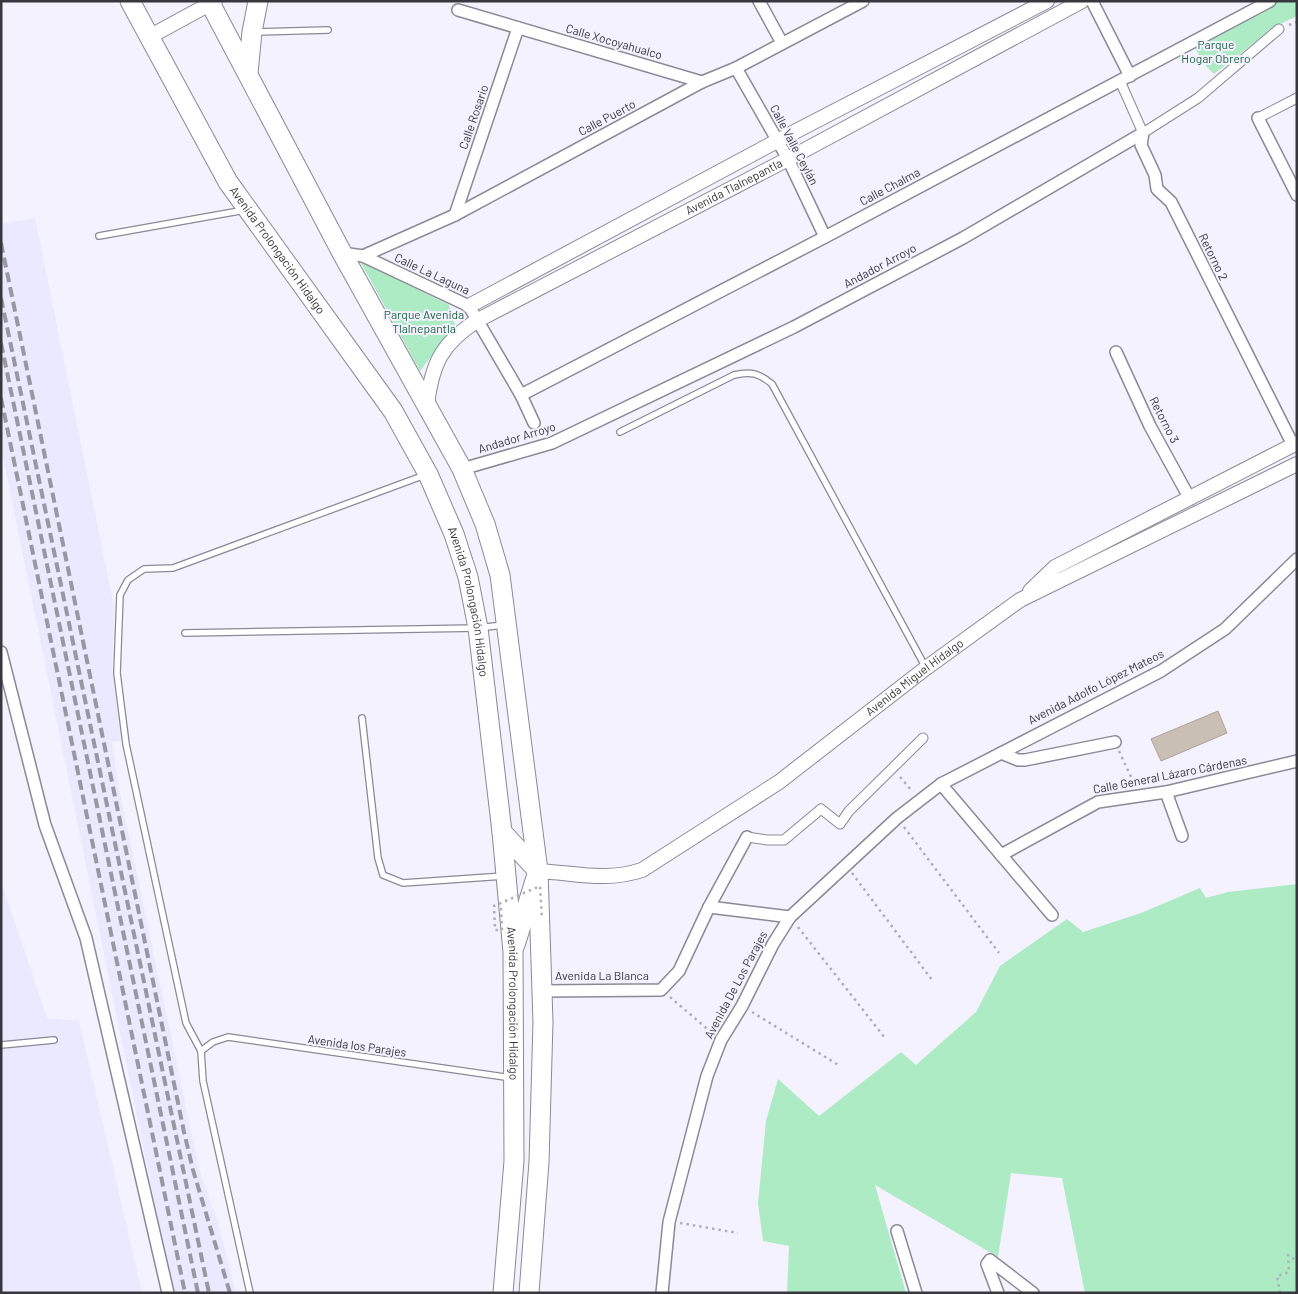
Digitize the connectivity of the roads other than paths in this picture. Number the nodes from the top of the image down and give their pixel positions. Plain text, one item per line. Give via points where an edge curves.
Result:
1 (130, 1) edge
2 (258, 1) edge
3 (759, 1) edge
4 (863, 1) edge
5 (1047, 1) edge
6 (1082, 1) edge
7 (1092, 1) edge
8 (1270, 1) edge
9 (212, 2) edge
10 (458, 10) dead end
11 (518, 28) junction
12 (1279, 29) dead end
13 (328, 30) dead end
14 (252, 32) junction
15 (149, 37) junction
16 (782, 43) junction
17 (736, 68) junction
18 (248, 73) junction
19 (1125, 78) junction
20 (702, 82) junction
21 (1297, 98) edge
22 (1258, 118) joint
23 (1143, 133) junction
24 (777, 141) junction
25 (788, 159) junction
26 (1297, 195) edge
27 (246, 210) junction
28 (455, 215) junction
29 (99, 236) dead end
30 (825, 237) junction
31 (342, 253) junction
32 (363, 256) junction
33 (469, 306) junction
34 (478, 320) junction
35 (1116, 352) dead end
36 (521, 394) junction
37 (427, 405) junction
38 (534, 423) dead end
39 (620, 432) dead end
40 (1295, 444) edge
41 (1297, 464) edge
42 (462, 469) junction
43 (428, 474) junction
44 (1190, 499) junction
45 (1297, 559) edge
46 (1020, 600) junction
47 (507, 625) junction
48 (478, 628) junction
49 (186, 633) dead end
50 (1, 652) edge
51 (926, 668) junction
52 (362, 718) dead end
53 (924, 738) dead end
54 (1115, 742) road end
55 (1001, 753) junction
56 (1297, 761) edge
57 (941, 784) junction
58 (1166, 792) junction
59 (502, 832) junction
60 (747, 836) joint
61 (1182, 836) dead end
62 (1001, 855) junction
63 (538, 871) junction
64 (506, 876) junction
65 (709, 907) junction
66 (1052, 915) dead end
67 (790, 917) junction
68 (513, 952) junction
69 (542, 990) junction
70 (54, 1040) dead end
71 (1, 1046) edge
72 (201, 1051) junction
73 (514, 1079) junction
74 (514, 1161) junction
75 (539, 1162) junction
76 (897, 1231) dead end
77 (168, 1293) edge
78 (250, 1293) edge
79 (503, 1293) edge
80 (529, 1293) edge
81 (662, 1293) edge
82 (916, 1293) edge
83 (998, 1293) edge
84 (1033, 1293) edge

1 - 15 highway, Avenida Prolongación Hidalgo
2 - 14 highway
3 - 16 street
4 - 16 street, Calle Puerto
5 - 24 street, Avenida Tlalnepantla
6 - 25 street, Avenida Tlalnepantla
7 - 19 street
8 - 19 street, Calle Chalma
9 - 15 street
9 - 18 highway
10 - 11 street, Calle Xocoyahualco
11 - 20 street, Calle Xocoyahualco
11 - 28 street, Calle Rosario
12 - 23 street, Andador Arroyo via 1198,98
13 - 14 lane
14 - 18 highway
15 - 27 highway, Avenida Prolongación Hidalgo
16 - 17 street, Calle Puerto
17 - 20 street, Calle Puerto
17 - 24 street, Calle Valle Ceylán
18 - 31 highway
19 - 23 street, Retorno 2
19 - 30 street, Calle Chalma
20 - 28 street, Calle Puerto
21 - 22 street
22 - 26 street
23 - 40 street, Retorno 2 via 1141,145 1155,175 1157,189 1171,202
23 - 42 street, Andador Arroyo via 963,238 785,332 552,443
24 - 25 street, Calle Valle Ceylán
24 - 33 street, Avenida Tlalnepantla
25 - 30 street, Calle Valle Ceylán
25 - 34 street, Avenida Tlalnepantla
27 - 29 lane
27 - 43 highway, Avenida Prolongación Hidalgo via 393,411
28 - 32 street, Calle Puerto
30 - 36 street, Calle Chalma
31 - 32 street, Calle La Laguna
31 - 37 highway
32 - 33 street, Calle La Laguna
33 - 34 street, Calle La Laguna
34 - 36 street, Calle La Laguna
34 - 37 street, Avenida Tlalnepantla via 462,330 437,359
35 - 44 street, Retorno 3 via 1150,426
36 - 38 street, Calle La Laguna
37 - 42 highway
39 - 51 lane via 734,375 748,372 762,376 772,384
40 - 44 street
41 - 46 street, Avenida Miguel Hidalgo
42 - 47 highway via 500,575
43 - 48 highway, Avenida Prolongación Hidalgo via 457,542
43 - 72 lane via 173,568 144,569 128,580 120,595 117,673 126,744 186,1023
44 - 46 street via 1054,567
45 - 55 street, Avenida Adolfo López Mateos via 1225,629 1161,671
46 - 51 street, Avenida Miguel Hidalgo
47 - 48 lane
47 - 63 highway
48 - 49 lane
48 - 59 highway, Avenida Prolongación Hidalgo
50 - 77 street via 45,825 86,938
51 - 63 street, Avenida Miguel Hidalgo via 778,782 642,870 621,877
52 - 64 lane via 378,858 383,875 404,883
53 - 60 street via 849,811 840,824 821,808 784,840
54 - 55 street via 1025,760
55 - 57 street, Avenida Adolfo López Mateos
56 - 58 street, Calle General Lázaro Cárdenas
57 - 62 street
57 - 67 street, Avenida De Los Parajes via 897,818
58 - 61 street
58 - 62 street, Calle General Lázaro Cárdenas via 1098,802
59 - 63 highway
59 - 64 highway, Avenida Prolongación Hidalgo
60 - 65 street
62 - 66 street
63 - 68 highway
63 - 69 highway
64 - 68 highway, Avenida Prolongación Hidalgo
65 - 67 street
65 - 69 street, Avenida La Blanca via 679,971 662,990
67 - 81 street, Avenida De Los Parajes via 721,1040 707,1076 668,1222
68 - 73 highway, Avenida Prolongación Hidalgo
69 - 75 highway
70 - 71 lane
72 - 73 lane, Avenida los Parajes via 228,1037
72 - 78 lane via 203,1081
73 - 74 highway, Avenida Prolongación Hidalgo
74 - 75 highway
74 - 79 highway, Avenida Prolongación Hidalgo
75 - 80 highway
76 - 82 street
83 - 84 street via 987,1264 989,1261

